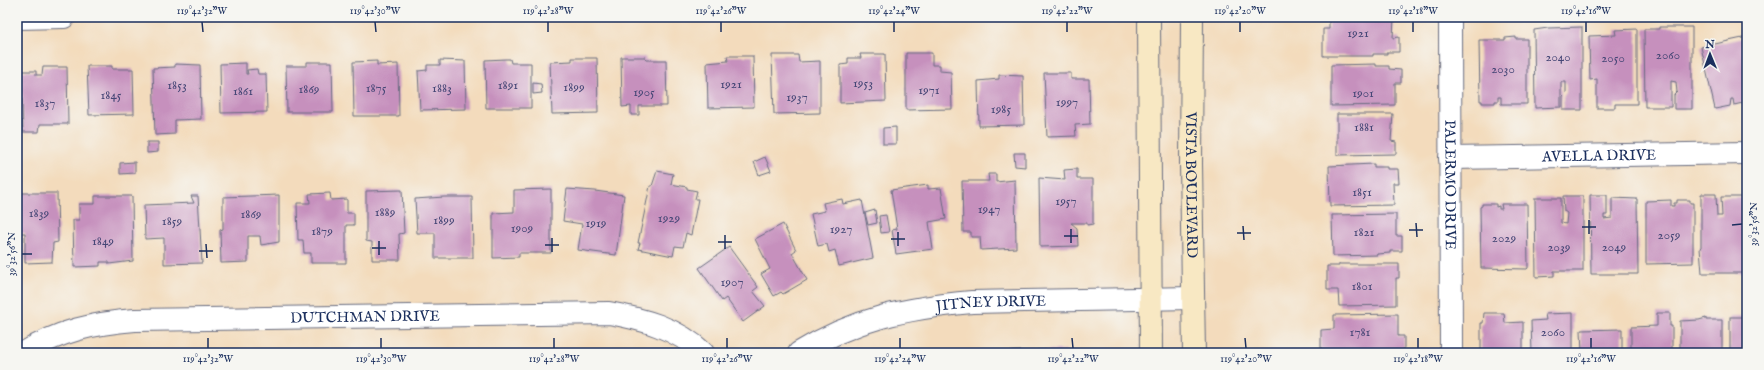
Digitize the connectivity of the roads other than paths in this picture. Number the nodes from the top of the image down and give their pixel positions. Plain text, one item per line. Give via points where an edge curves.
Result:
1 (64, 17) edge
2 (1149, 17) edge
3 (1192, 17) edge
4 (1450, 17) edge
5 (20, 18) edge
6 (1747, 153) edge
7 (1450, 158) junction
8 (1193, 298) junction
9 (1151, 299) junction
10 (24, 353) edge
11 (703, 353) edge
12 (799, 353) edge
13 (1151, 353) edge
14 (1194, 353) edge
15 (1451, 353) edge

1 - 5 street
2 - 9 main road
3 - 8 main road, VISTA BOULEVARD
4 - 7 street, PALERMO DRIVE
6 - 7 street, AVELLA DRIVE
7 - 15 street, PALERMO DRIVE
8 - 9 street, JITNEY DRIVE
8 - 14 main road, VISTA BOULEVARD
9 - 12 street, JITNEY DRIVE via 972,302 938,305 895,312 857,324 821,339
9 - 13 main road
10 - 11 street, DUTCHMAN DRIVE via 34,346 70,331 102,323 135,320 609,312 642,319 673,332

